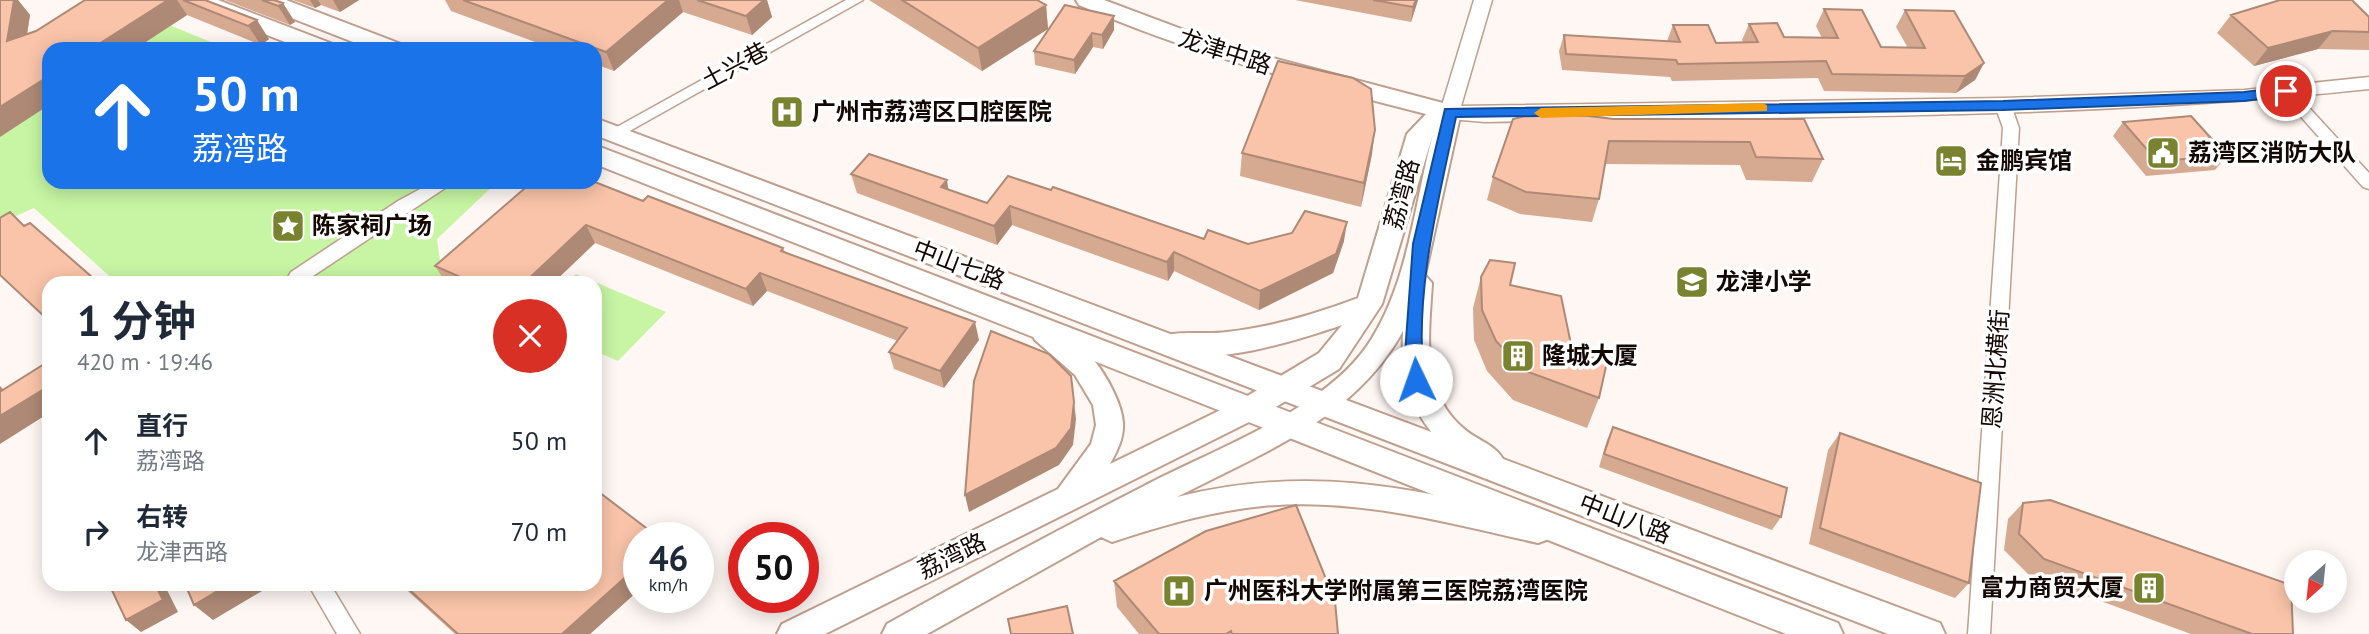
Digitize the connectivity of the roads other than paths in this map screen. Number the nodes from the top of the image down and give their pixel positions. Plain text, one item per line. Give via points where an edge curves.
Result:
1 (198, 0) edge
2 (267, 0) edge
3 (856, 0) edge
4 (1086, 0) edge
5 (1483, 0) edge
6 (307, 42) edge
7 (375, 42) edge
8 (2369, 83) edge
9 (2286, 91) junction
10 (2003, 105) junction
11 (1450, 112) junction
12 (604, 130) edge
13 (602, 157) edge
14 (2369, 183) edge
15 (434, 189) edge
16 (1421, 244) junction
17 (296, 276) edge
18 (1369, 304) junction
19 (1028, 322) junction
20 (1159, 343) junction
21 (1282, 389) junction
22 (1322, 404) junction
23 (1249, 409) junction
24 (1287, 424) junction
25 (1555, 492) junction
26 (1050, 508) junction
27 (1574, 537) junction
28 (1025, 562) junction
29 (322, 591) edge
30 (349, 634) edge
31 (793, 634) edge
32 (898, 634) edge
33 (1826, 634) edge
34 (1928, 634) edge
35 (1979, 634) edge

1 - 6 main road
2 - 7 main road
3 - 12 street, 土兴巷
4 - 11 main road, 龙津中路 via 1183,39 1268,66
5 - 11 street
8 - 9 street
9 - 10 street
9 - 14 street
10 - 11 street
10 - 35 street, 恩洲北横街 via 2011,128
11 - 16 main road, 荔湾路
11 - 18 main road, 荔湾路 via 1434,119 1419,134
12 - 20 main road, 中山七路
13 - 19 main road, 中山七路
15 - 17 street
16 - 22 main road, 荔湾路 via 1398,316 1376,355 1359,376
16 - 25 main road via 1413,354 1423,397 1456,439
18 - 20 main road via 1306,328 1256,339 1211,345
18 - 21 main road, 荔湾路 via 1328,361
19 - 23 main road, 中山七路
19 - 26 main road via 1087,367 1108,407 1111,430 1096,465
20 - 21 main road, 中山七路
21 - 22 main road, 中山七路
21 - 23 main road, 荔湾路
22 - 24 main road, 荔湾路
22 - 25 main road, 中山八路
23 - 24 main road, 中山八路
23 - 26 main road, 荔湾路
24 - 27 main road, 中山八路
24 - 28 main road, 荔湾路
25 - 34 main road, 中山八路
26 - 31 main road, 荔湾路
27 - 28 main road via 1378,498 1282,492 1225,500 1117,527
27 - 33 main road, 中山八路
28 - 32 main road, 荔湾路
29 - 30 street

